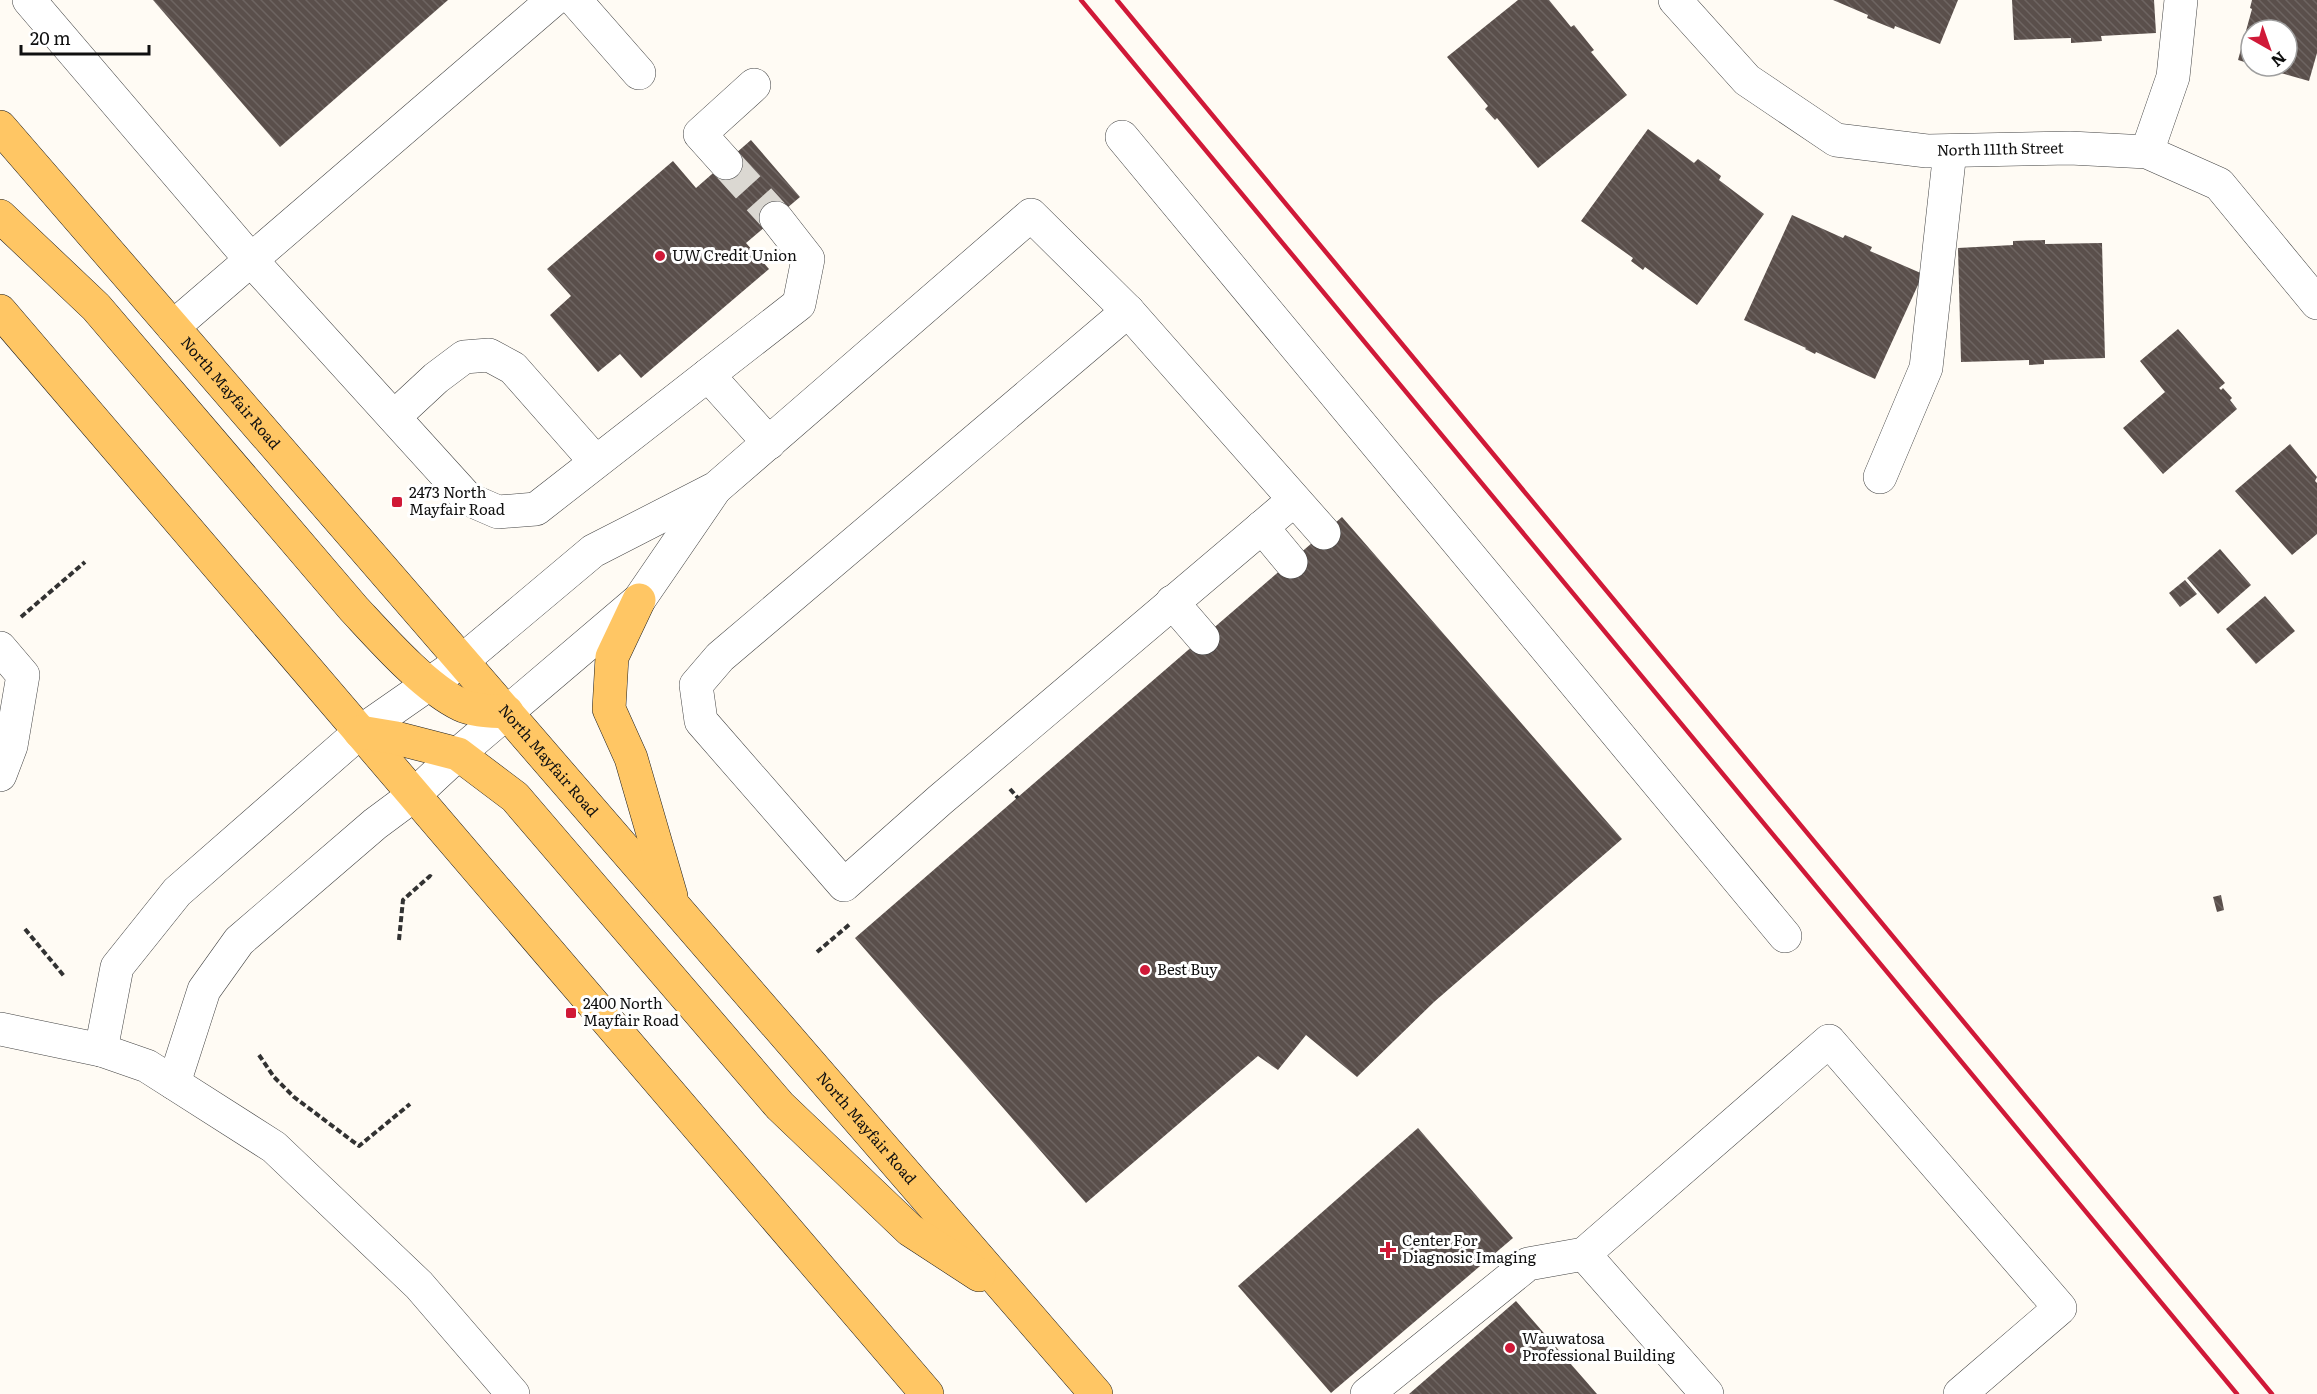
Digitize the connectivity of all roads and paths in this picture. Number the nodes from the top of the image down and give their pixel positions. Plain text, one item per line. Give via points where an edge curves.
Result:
1 (29, 0) edge
2 (553, 0) edge
3 (575, 0) edge
4 (1675, 0) edge
5 (2181, 0) edge
6 (639, 73) dead end
7 (754, 85) dead end
8 (0, 127) edge
9 (1122, 137) dead end
10 (1950, 151) junction
11 (2147, 152) junction
12 (726, 163) tunnel mouth
13 (0, 216) edge
14 (776, 218) tunnel mouth
15 (252, 261) junction
16 (2317, 303) edge
17 (0, 311) edge
18 (1128, 311) junction
19 (173, 327) junction
20 (708, 375) junction
21 (394, 417) junction
22 (769, 443) junction
23 (595, 461) junction
24 (1880, 477) dead end
25 (716, 488) junction
26 (1294, 500) junction
27 (1262, 527) junction
28 (1324, 532) dead end
29 (85, 562) dead end
30 (1291, 562) dead end
31 (639, 600) junction
32 (1172, 603) junction
33 (17, 621) dead end
34 (1203, 638) dead end
35 (0, 648) edge
36 (462, 661) junction
37 (430, 683) junction
38 (507, 712) junction
39 (360, 732) junction
40 (458, 754) junction
41 (0, 775) edge
42 (1010, 789) dead end
43 (414, 795) junction
44 (1018, 798) dead end
45 (430, 876) dead end
46 (674, 906) junction
47 (25, 929) dead end
48 (1785, 936) dead end
49 (399, 940) dead end
50 (64, 976) dead end
51 (0, 1029) edge
52 (101, 1050) junction
53 (259, 1054) dead end
54 (174, 1083) junction
55 (410, 1104) dead end
56 (1584, 1254) junction
57 (1013, 1297) junction
58 (513, 1394) edge
59 (927, 1394) edge
60 (1096, 1394) edge
61 (1367, 1394) edge
62 (1707, 1394) edge
63 (1960, 1394) edge

1 - 15 street
2 - 15 street
3 - 6 street
4 - 10 street, North 111th Street via 1747,80 1836,140
5 - 11 street via 2173,77
7 - 12 street via 700,134
8 - 19 main road, North Mayfair Road
9 - 48 street
10 - 11 street, North 111th Street via 2070,148
10 - 24 street via 1926,368
11 - 16 street, North 111th Street via 2219,184
13 - 37 main road via 96,307 354,609
14 - 20 street via 808,259 798,304
15 - 19 street
15 - 21 street
17 - 39 main road
18 - 22 street via 1032,215
18 - 26 street
18 - 32 street via 720,657 696,685 701,720 844,885
19 - 36 main road, North Mayfair Road
20 - 22 street
20 - 23 street
21 - 23 street via 468,499 498,512 536,509
21 - 23 street via 464,357 489,356 513,368
22 - 25 street
25 - 31 street
25 - 36 street via 593,551
26 - 27 street
26 - 28 street
27 - 30 street
27 - 32 street
29 - 33 path
31 - 38 street
31 - 46 main road via 612,657 609,709 631,758
32 - 34 street
35 - 41 street via 24,675
36 - 37 street
36 - 38 main road, North Mayfair Road
37 - 38 main road via 462,706
37 - 39 street
38 - 40 street
38 - 46 main road, North Mayfair Road
39 - 40 main road
39 - 43 main road
39 - 52 street via 177,892 117,967
40 - 43 street
40 - 57 main road via 515,797 780,1106 910,1230
42 - 44 path
43 - 54 street via 239,941 204,990
43 - 59 main road
45 - 49 path via 403,900
46 - 57 main road, North Mayfair Road
47 - 50 path
51 - 52 street
52 - 54 street via 147,1066
53 - 55 path via 294,1097 359,1146
54 - 58 street via 274,1147 419,1285
56 - 61 street via 1528,1264
56 - 62 street
56 - 63 street via 1828,1041 2060,1308
57 - 60 main road, North Mayfair Road

